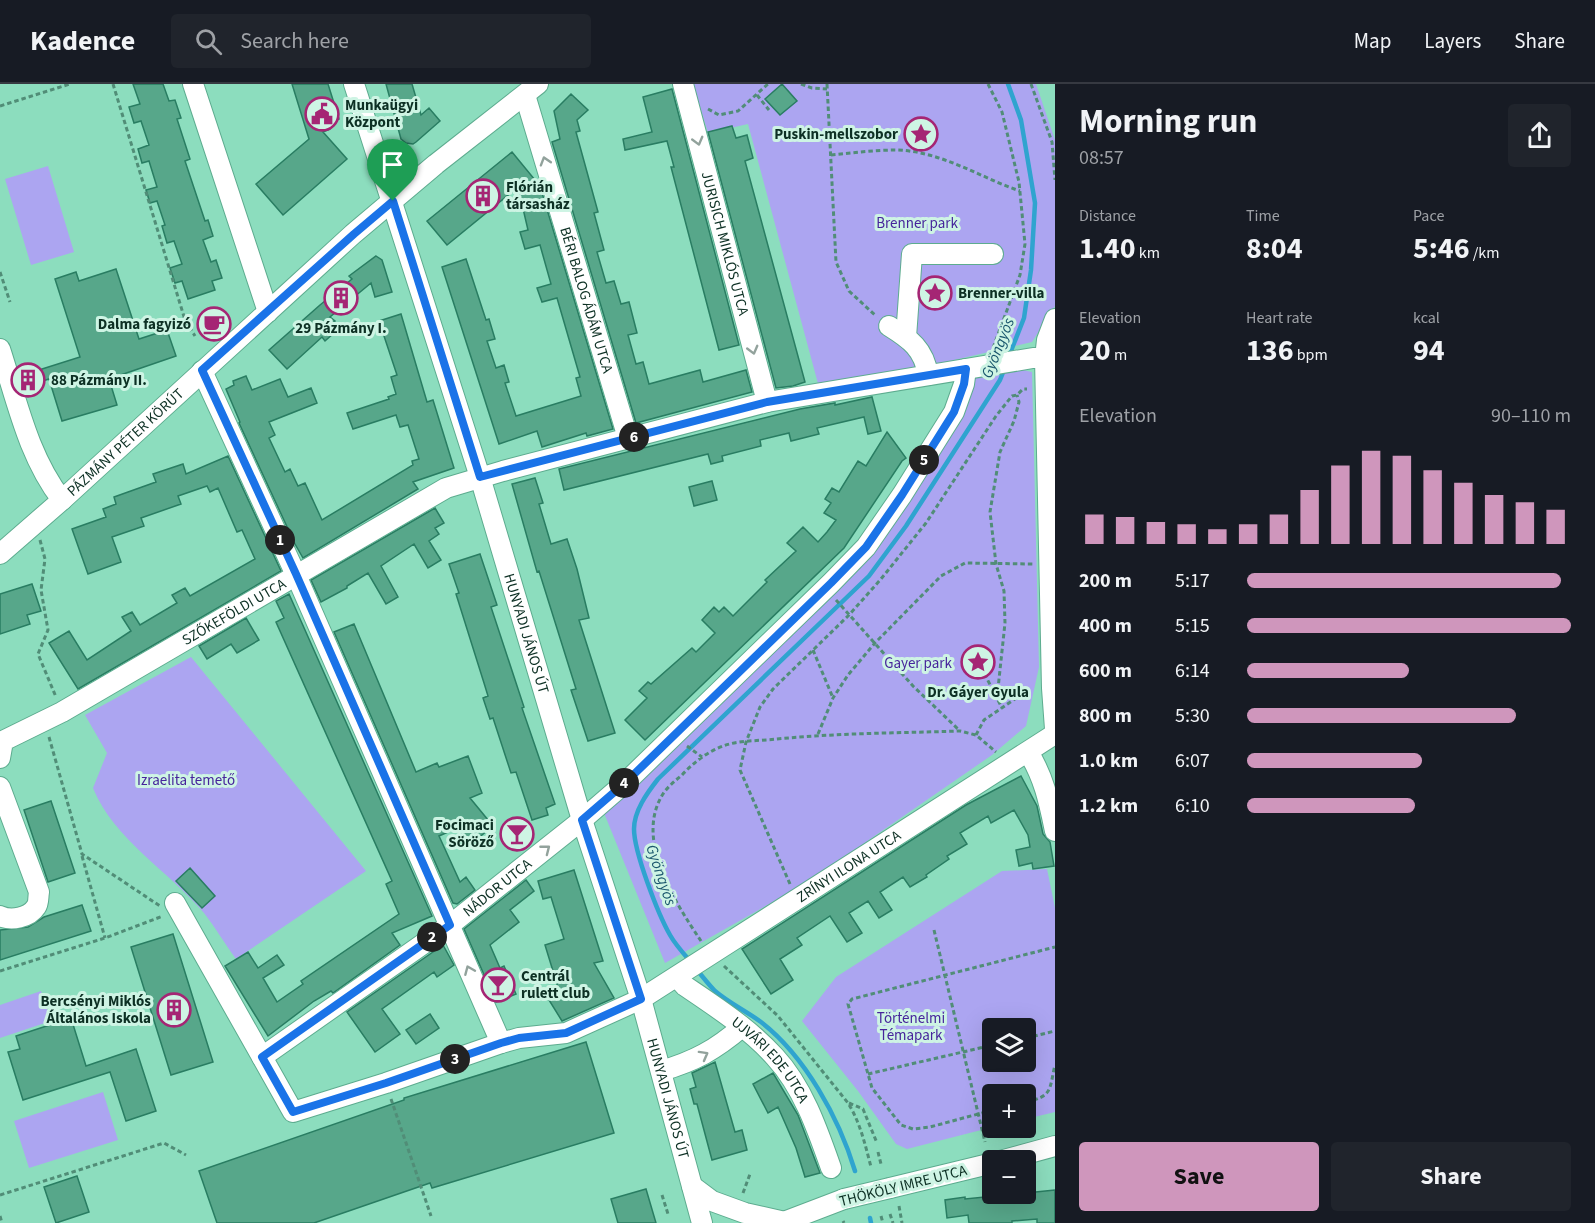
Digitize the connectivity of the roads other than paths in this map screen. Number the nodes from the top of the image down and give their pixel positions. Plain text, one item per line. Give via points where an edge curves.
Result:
1 (194, 84) edge
2 (354, 84) edge
3 (683, 84) edge
4 (531, 89) edge
5 (393, 201) junction
6 (993, 254) dead end
7 (268, 312) junction
8 (1055, 319) edge
9 (889, 326) road end
10 (906, 337) junction
11 (0, 349) edge
12 (1036, 359) junction
13 (966, 369) junction
14 (202, 370) junction
15 (928, 375) junction
16 (767, 402) junction
17 (628, 438) junction
18 (480, 477) junction
19 (62, 500) junction
20 (0, 554) edge
21 (296, 574) junction
22 (1055, 729) edge
23 (1055, 734) edge
24 (1028, 752) junction
25 (0, 758) edge
26 (0, 787) edge
27 (582, 820) junction
28 (1055, 831) edge
29 (169, 908) road end
30 (0, 916) edge
31 (450, 925) junction
32 (680, 975) junction
33 (641, 999) junction
34 (742, 1027) junction
35 (501, 1043) junction
36 (262, 1057) junction
37 (661, 1071) junction
38 (1055, 1146) edge
39 (1036, 1151) edge
40 (982, 1166) edge
41 (831, 1168) dead end
42 (692, 1186) junction
43 (783, 1222) edge
44 (690, 1223) edge
45 (702, 1223) edge

1 - 7 street
2 - 5 street, HUNYADI JÁNOS ÚT
3 -> 16 street, JURISICH MIKLÓS UTCA
4 - 5 street, PÁZMÁNY PÉTER KÖRÚT
17 -> 4 street, BÉRI BALOG ÁDÁM UTCA
5 - 7 street, PÁZMÁNY PÉTER KÖRÚT
5 - 18 street, HUNYADI JÁNOS ÚT
6 - 10 street via 912,254
7 - 14 street, PÁZMÁNY PÉTER KÖRÚT
8 - 12 street
9 - 10 street
10 - 15 street via 923,356
11 - 19 street, PÁZMÁNY PÉTER KÖRÚT via 38,462
12 - 13 street, SZŐKEFÖLDI UTCA via 990,359
12 - 22 street
13 - 15 street, SZŐKEFÖLDI UTCA
13 - 27 street, NÁDOR UTCA via 954,412 866,547 626,782
14 - 19 street, PÁZMÁNY PÉTER KÖRÚT
14 - 21 street
15 - 16 street, SZŐKEFÖLDI UTCA
16 - 17 street, SZŐKEFÖLDI UTCA
17 - 18 street, SZŐKEFÖLDI UTCA
18 - 21 street, SZŐKEFÖLDI UTCA via 446,489
18 - 27 street, HUNYADI JÁNOS ÚT
19 - 20 street, PÁZMÁNY PÉTER KÖRÚT
21 - 25 street, SZŐKEFÖLDI UTCA via 53,716 3,741
21 - 31 street
23 - 24 street, ZRÍNYI ILONA UTCA
24 - 28 street via 1040,772
24 - 32 street, ZRÍNYI ILONA UTCA
26 - 30 street via 39,892 38,905 30,914 9,920
31 -> 27 street, NÁDOR UTCA
27 - 33 street, HUNYADI JÁNOS ÚT
29 - 36 street
35 -> 31 street
31 - 36 street, NÁDOR UTCA
32 - 33 street, ZRÍNYI ILONA UTCA
32 - 34 street, UJVÁRI EDE UTCA via 685,986
33 - 35 street, ZRÍNYI ILONA UTCA via 566,1033
33 - 37 street, HUNYADI JÁNOS ÚT
37 -> 34 street via 705,1055
34 - 41 street, UJVÁRI EDE UTCA via 789,1074 820,1136
35 - 36 street, ZRÍNYI ILONA UTCA via 293,1112
37 - 42 street, HUNYADI JÁNOS ÚT
38 - 39 street
40 - 43 street, THÖKÖLY IMRE UTCA, bridge via 844,1199
42 - 43 street via 712,1201
42 - 44 street, HUNYADI JÁNOS ÚT
42 - 45 street, HUNYADI JÁNOS ÚT

